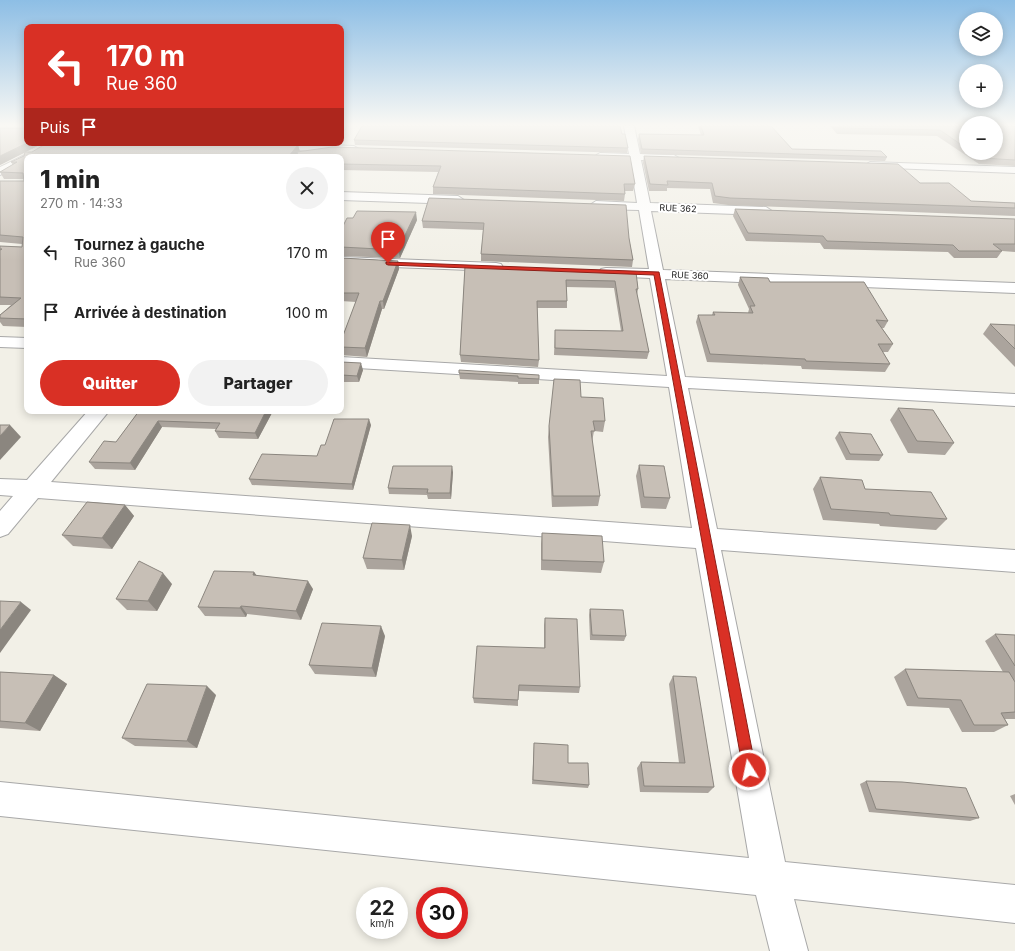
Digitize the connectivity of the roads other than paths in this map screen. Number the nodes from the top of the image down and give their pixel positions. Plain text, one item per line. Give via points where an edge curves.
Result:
1 (637, 170) edge
2 (344, 196) edge
3 (469, 201) edge
4 (580, 204) edge
5 (644, 206) junction
6 (778, 212) edge
7 (344, 261) edge
8 (507, 268) edge
9 (593, 271) edge
10 (656, 274) junction
11 (1015, 288) edge
12 (0, 342) edge
13 (24, 343) edge
14 (344, 362) edge
15 (677, 382) junction
16 (1015, 400) edge
17 (97, 414) edge
18 (0, 487) edge
19 (33, 489) junction
20 (0, 527) edge
21 (706, 540) junction
22 (1015, 561) edge
23 (0, 799) edge
24 (770, 878) junction
25 (1015, 904) edge
26 (788, 951) edge

1 - 5 street
2 - 3 street
4 - 5 street, RUE 362
5 - 6 street, RUE 362
5 - 10 street
7 - 8 street
9 - 10 street, RUE 360
10 - 11 street, RUE 360
10 - 15 street
12 - 13 street
14 - 15 street
15 - 16 street
15 - 21 street
17 - 19 street
18 - 19 street
19 - 20 street
19 - 21 street
21 - 22 street
21 - 24 street
23 - 24 street
24 - 25 street
24 - 26 street

